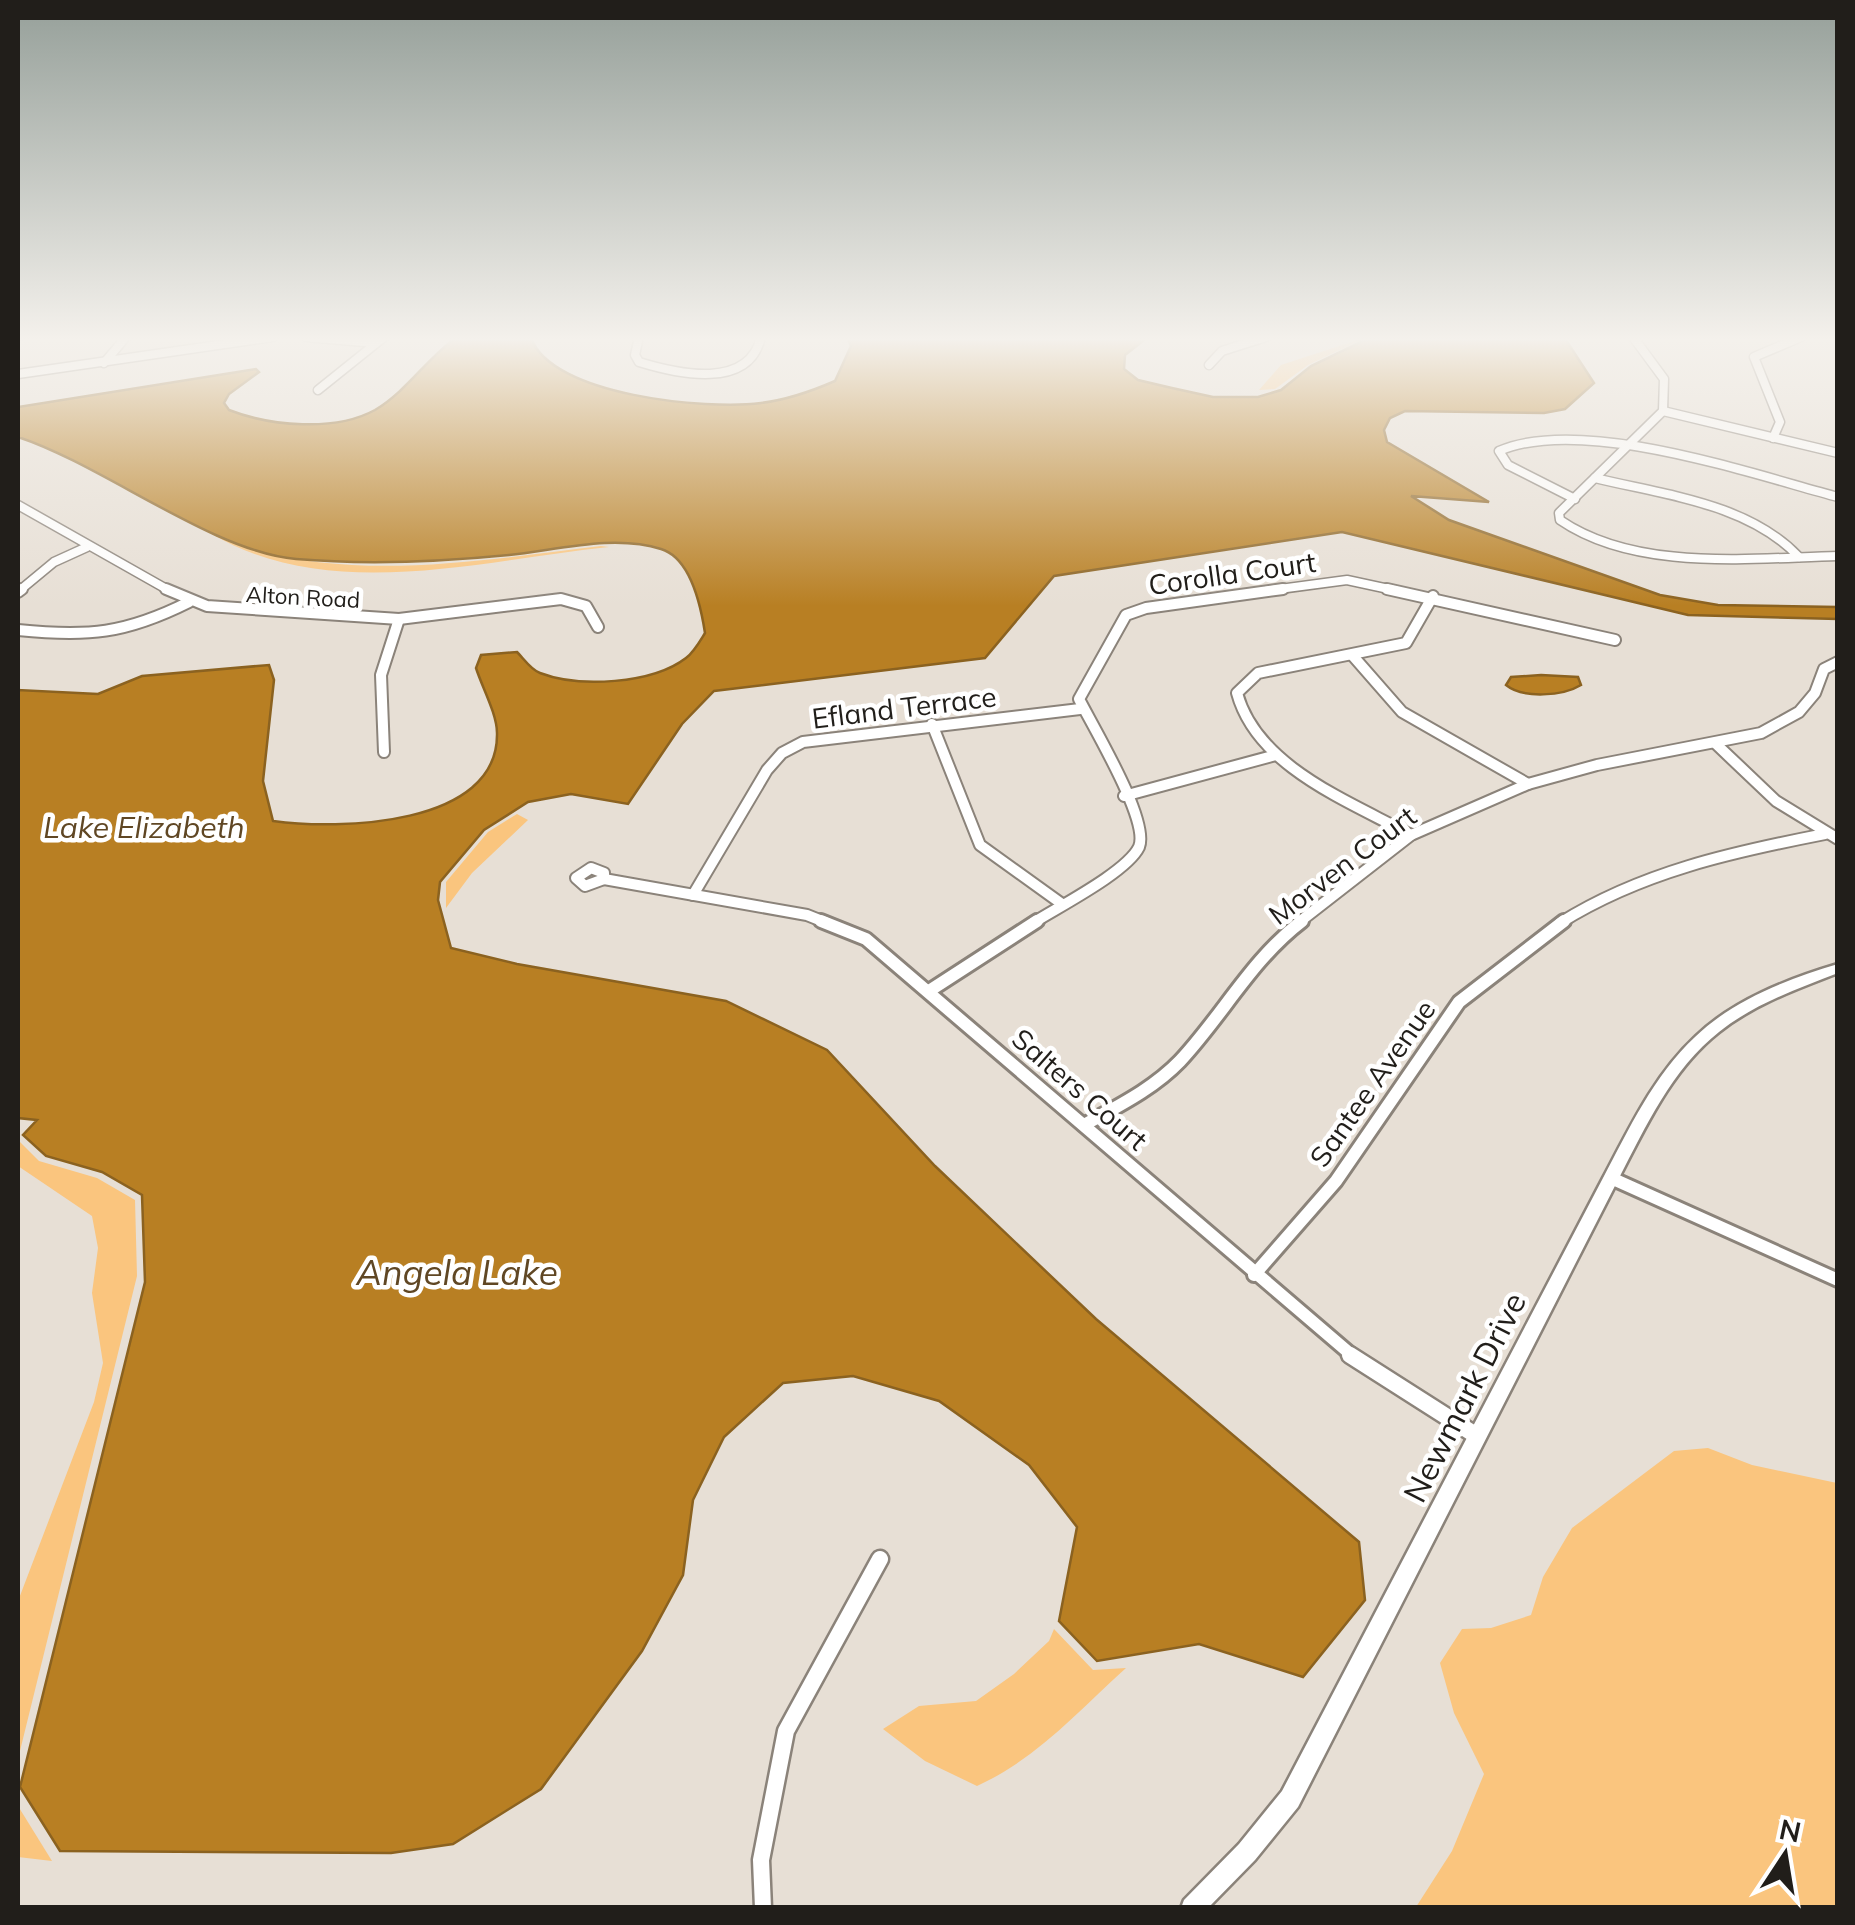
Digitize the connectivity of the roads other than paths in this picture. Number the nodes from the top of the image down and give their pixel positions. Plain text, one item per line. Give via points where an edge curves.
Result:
1 (1647, 427) edge
2 (1727, 427) edge
3 (1778, 427) edge
4 (1772, 438) junction
5 (1631, 443) junction
6 (1838, 454) edge
7 (1596, 478) junction
8 (1838, 497) edge
9 (1575, 499) junction
10 (18, 506) edge
11 (86, 547) junction
12 (1799, 556) junction
13 (1838, 556) edge
14 (18, 592) edge
15 (1433, 596) junction
16 (189, 602) junction
17 (399, 620) junction
18 (598, 627) dead end
19 (18, 630) edge
20 (1615, 640) dead end
21 (1353, 656) junction
22 (1838, 662) edge
23 (1080, 709) junction
24 (932, 724) junction
25 (1715, 744) junction
26 (384, 752) dead end
27 (1276, 755) junction
28 (1528, 784) junction
29 (1124, 796) junction
30 (1410, 836) junction
31 (1831, 837) edge
32 (604, 880) dead end
33 (694, 894) junction
34 (1062, 904) junction
35 (1838, 968) edge
36 (930, 991) junction
37 (1084, 1126) junction
38 (1611, 1178) junction
39 (1254, 1275) junction
40 (1837, 1279) edge
41 (1477, 1436) junction
42 (880, 1560) dead end
43 (762, 1908) edge
44 (1192, 1908) edge

1 - 5 street
2 - 4 street
3 - 4 street
4 - 6 street
5 - 7 street
5 - 8 street
5 - 9 street via 1527,440 1499,450 1508,465
7 - 9 street
7 - 12 street via 1745,520 1783,538
9 - 12 street via 1559,513 1566,527 1620,545 1703,557
10 - 11 street, Alton Road
11 - 14 street via 54,562
11 - 16 street, Alton Road
12 - 13 street
15 - 20 street, Corolla Court
15 - 21 street via 1406,643
15 - 23 street, Corolla Court via 1346,580 1136,610 1119,623 1082,690
16 - 17 street, Alton Road
16 - 19 street via 115,634
17 - 18 street, Alton Road via 561,599 586,606
17 - 26 street via 381,675
21 - 27 street via 1246,680 1237,707
21 - 28 street via 1402,712
22 - 25 street, Morven Court via 1824,669 1815,693 1785,722
23 - 24 street, Efland Terrace
23 - 29 street
24 - 33 street, Efland Terrace via 803,742 782,753
24 - 34 street via 980,844
25 - 28 street, Morven Court
25 - 31 street via 1776,801
27 - 29 street
27 - 30 street
28 - 30 street, Morven Court
29 - 34 street via 1143,834 1140,848
30 - 37 street, Morven Court via 1278,940 1157,1083
31 - 39 street, Santee Avenue via 1666,869 1585,904 1530,942 1457,1004 1296,1237
32 - 33 street, Salters Court
33 - 36 street, Salters Court via 840,925
34 - 36 street
35 - 38 street, Newmark Drive via 1781,989 1699,1041
36 - 37 street, Salters Court
37 - 39 street, Salters Court
38 - 40 street
38 - 41 street, Newmark Drive
39 - 41 street, Salters Court via 1336,1346
41 - 44 street, Newmark Drive via 1290,1799
42 - 43 street via 786,1731 760,1860

